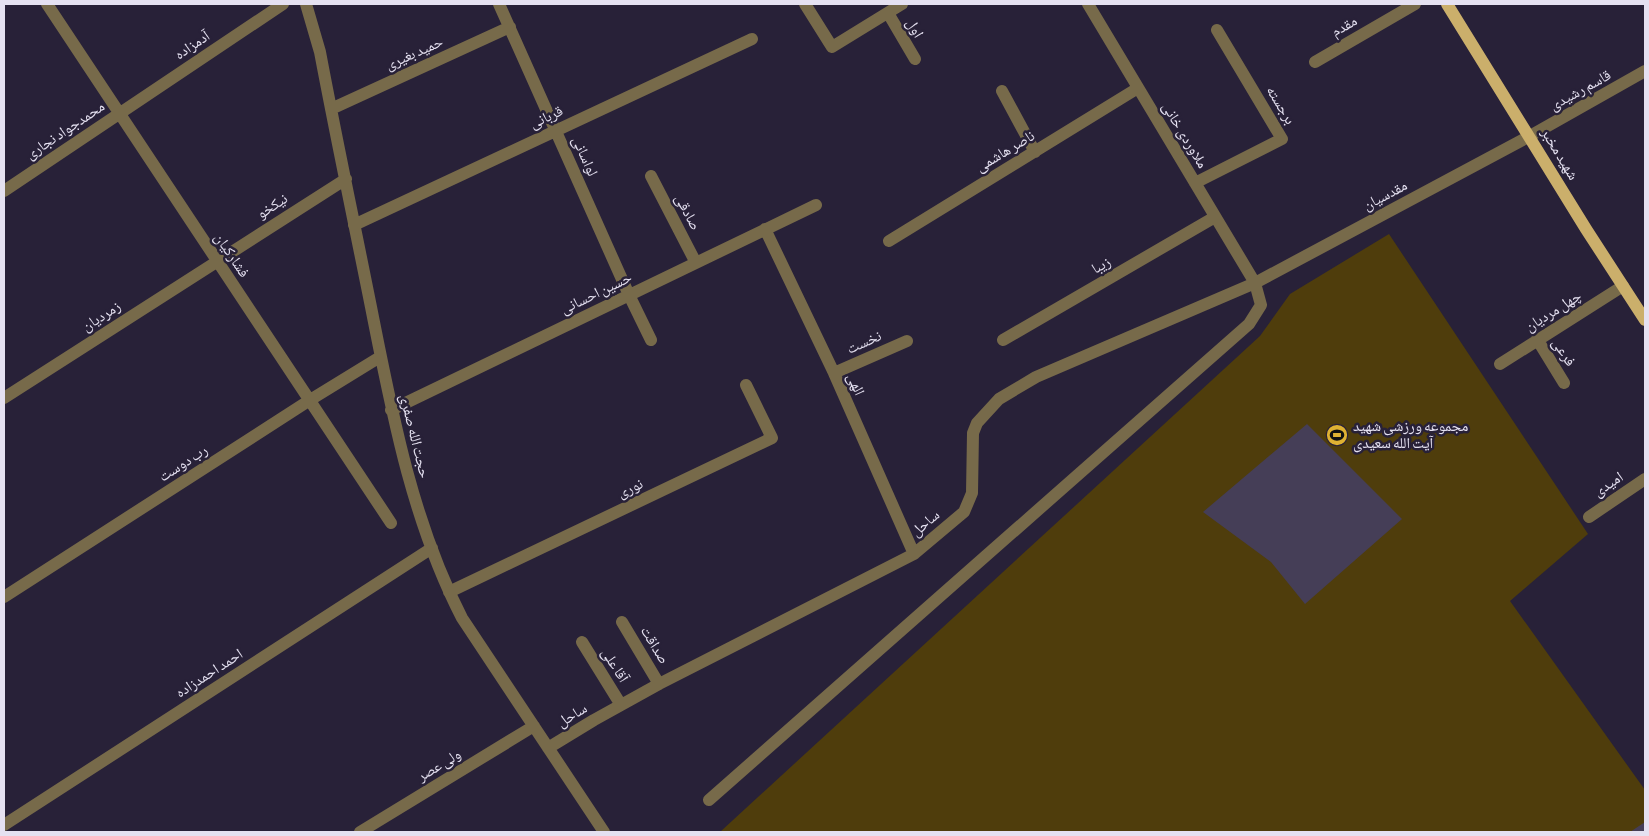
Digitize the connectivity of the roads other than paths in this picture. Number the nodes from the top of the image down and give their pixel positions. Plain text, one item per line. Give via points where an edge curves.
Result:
1 (47, 4) edge
2 (283, 4) edge
3 (306, 4) edge
4 (499, 4) edge
5 (804, 4) edge
6 (902, 4) edge
7 (1088, 4) edge
8 (1415, 4) edge
9 (1451, 5) edge
10 (888, 12) junction
11 (510, 27) junction
12 (1217, 30) dead end
13 (752, 39) dead end
14 (915, 59) dead end
15 (1315, 62) dead end
16 (1645, 72) edge
17 (1138, 88) junction
18 (1002, 91) dead end
19 (331, 109) junction
20 (119, 113) junction
21 (556, 131) junction
22 (1530, 136) junction
23 (1035, 152) junction
24 (651, 176) dead end
25 (346, 178) junction
26 (1195, 183) junction
27 (4, 191) edge
28 (816, 205) dead end
29 (1215, 218) junction
30 (354, 225) junction
31 (766, 229) junction
32 (889, 240) dead end
33 (216, 261) junction
34 (696, 263) junction
35 (1255, 283) junction
36 (1623, 286) junction
37 (629, 295) junction
38 (1645, 320) edge
39 (1537, 339) junction
40 (651, 340) dead end
41 (1003, 340) dead end
42 (908, 341) dead end
43 (380, 357) junction
44 (1500, 364) dead end
45 (834, 374) junction
46 (1564, 382) dead end
47 (746, 385) dead end
48 (4, 398) edge
49 (310, 400) junction
50 (391, 410) junction
51 (1645, 479) edge
52 (1589, 517) dead end
53 (391, 523) dead end
54 (432, 548) junction
55 (914, 554) junction
56 (449, 592) junction
57 (4, 597) edge
58 (622, 622) dead end
59 (582, 642) dead end
60 (659, 684) junction
61 (621, 705) junction
62 (534, 726) junction
63 (548, 748) junction
64 (709, 800) dead end
65 (4, 825) edge
66 (360, 832) edge
67 (604, 832) edge

1 - 20 street, فشارکیان
2 - 20 street, آدمزاده
3 - 19 street, حجت الله صفری via 320,52
4 - 11 street, لواسانی
5 - 10 street via 832,47
6 - 10 street
7 - 17 street, ملاوردی خانی
8 - 15 street, مقدم
9 - 22 main road, شهید مخبر
10 - 14 street, اول
11 - 19 street, حمید بغیری
11 - 21 street, لواسانی
12 - 26 street, برجسته via 1282,139
13 - 21 street, قربانی
16 - 22 street, قاسم رشیدی
17 - 23 street, ناصر هاشمی
17 - 26 street, ملاوردی خانی
18 - 23 street
19 - 25 street, حجت الله صفری
20 - 27 street, محمدجواد نجاری
20 - 33 street, فشارکیان
21 - 30 street, قربانی
21 - 37 street, لواسانی
22 - 35 street, مقدسیان
22 - 36 main road, شهید مخبر
23 - 32 street, ناصر هاشمی
24 - 34 street, صادقی
25 - 30 street, حجت الله صفری
25 - 33 street, نیکخو
26 - 29 street, ملاوردی خانی
28 - 31 street, حسین احسانی
29 - 35 street, ملاوردی خانی
29 - 41 street, زیبا
30 - 43 street, حجت الله صفری
31 - 34 street, حسین احسانی
31 - 45 street, الهی
33 - 48 street, زمردیان
33 - 49 street, فشارکیان
34 - 37 street, حسین احسانی
35 - 55 street, ساحل via 1036,377 999,399 977,423 973,433 972,493 964,512
35 - 64 street via 1261,305 1249,324
36 - 38 main road, شهید مخبر
36 - 39 street, چهل مردیان
37 - 40 street
37 - 50 street, حسین احسانی
39 - 44 street, چهل مردیان
39 - 46 street, فرعی
42 - 45 street, نخست
43 - 49 street, رب دوست
43 - 50 street, حجت الله صفری
45 - 55 street, الهی
47 - 56 street, نوری via 772,438
49 - 53 street, فشارکیان
49 - 57 street, رب دوست
50 - 54 street, حجت الله صفری via 414,498
51 - 52 street, امیدی
54 - 56 street, حجت الله صفری
54 - 65 street, احمد احمدزاده
55 - 60 street, ساحل
56 - 62 street, حجت الله صفری via 462,618
58 - 60 street, صداقت
59 - 61 street, آقا علی
60 - 61 street, ساحل
61 - 63 street, ساحل
62 - 63 street, حجت الله صفری
62 - 66 street, ولی عصر
63 - 67 street, حجت الله صفری

